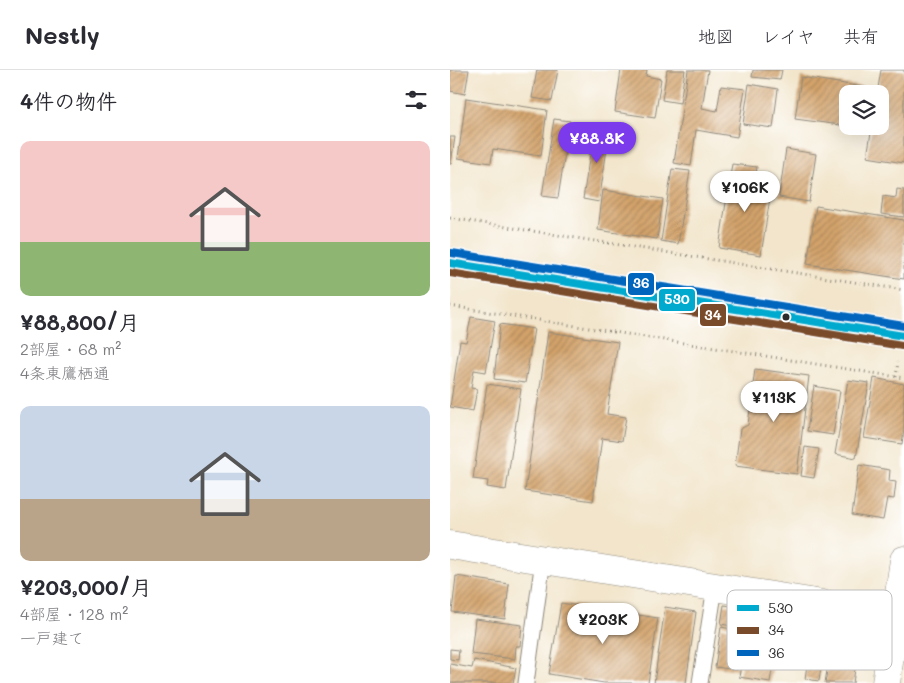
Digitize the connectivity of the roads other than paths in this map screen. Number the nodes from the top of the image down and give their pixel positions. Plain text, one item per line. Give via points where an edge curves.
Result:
1 (450, 264) edge
2 (904, 336) edge
3 (450, 545) edge
4 (543, 560) junction
5 (904, 560) edge
6 (714, 587) junction
7 (733, 590) edge
8 (900, 616) edge
9 (892, 654) edge
10 (889, 670) edge
11 (526, 683) edge
12 (700, 683) edge
13 (886, 683) edge

1 - 2 highway
3 - 4 street
4 - 6 street
4 - 11 lane
5 - 8 street
6 - 7 street
6 - 12 lane
8 - 9 street
10 - 13 street

